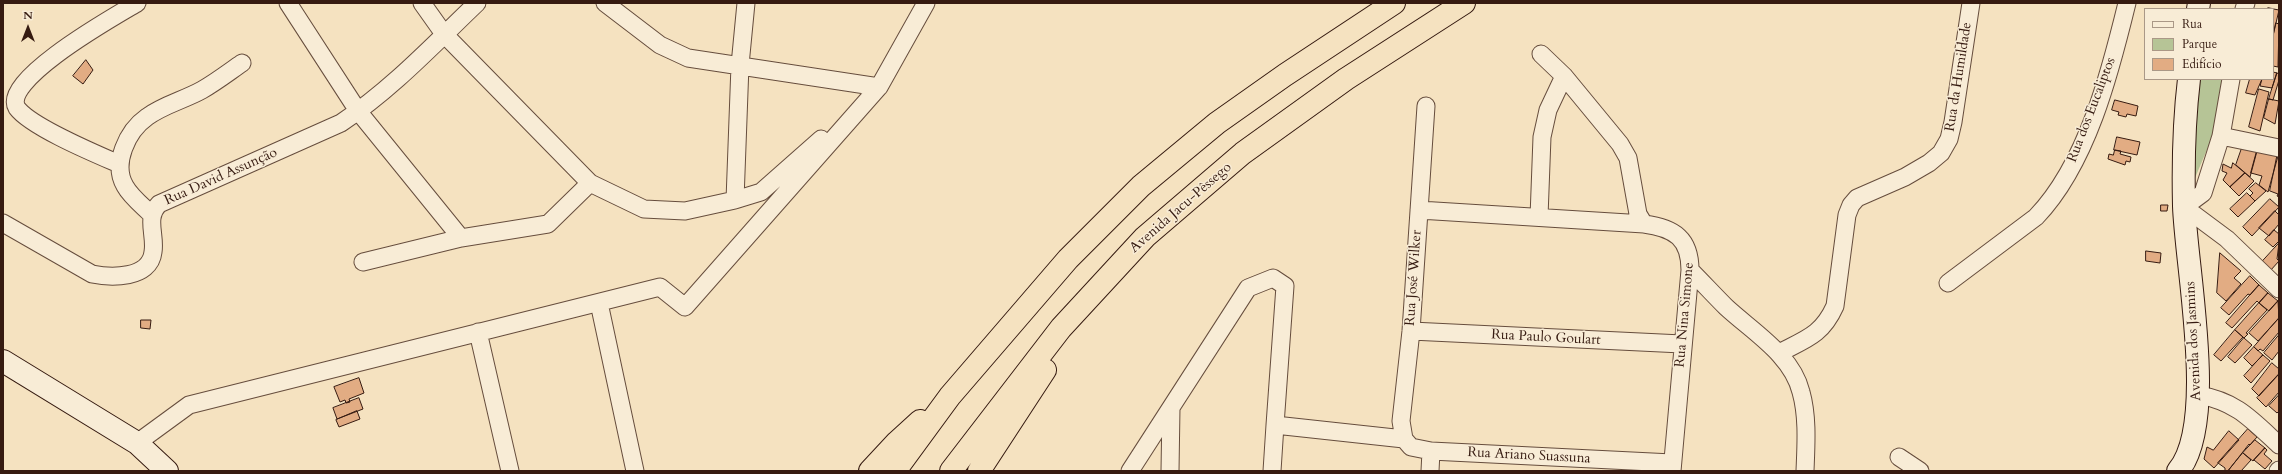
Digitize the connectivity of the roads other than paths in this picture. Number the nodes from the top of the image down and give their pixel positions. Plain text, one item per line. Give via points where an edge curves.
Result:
1 (137, 3) edge
2 (288, 3) edge
3 (422, 3) edge
4 (477, 3) edge
5 (605, 3) edge
6 (746, 3) edge
7 (926, 3) edge
8 (1394, 3) edge
9 (1464, 3) edge
10 (1971, 3) edge
11 (2127, 3) edge
12 (444, 34) junction
13 (1541, 54) dead end
14 (242, 63) dead end
15 (740, 65) junction
16 (1564, 76) junction
17 (2189, 80) edge
18 (2230, 80) edge
19 (878, 87) junction
20 (1426, 106) dead end
21 (358, 111) junction
22 (2221, 136) junction
23 (2279, 148) edge
24 (119, 164) junction
25 (590, 183) junction
26 (735, 200) junction
27 (2184, 207) junction
28 (1419, 210) junction
29 (152, 215) junction
30 (1538, 216) junction
31 (3, 223) edge
32 (1644, 224) junction
33 (461, 238) junction
34 (363, 262) dead end
35 (1690, 270) junction
36 (1948, 284) dead end
37 (2279, 289) edge
38 (598, 302) junction
39 (1061, 328) junction
40 (1411, 331) junction
41 (478, 332) junction
42 (1682, 344) junction
43 (1779, 353) junction
44 (3, 361) edge
45 (2198, 395) junction
46 (950, 396) junction
47 (1171, 408) junction
48 (1275, 425) junction
49 (137, 443) junction
50 (1407, 443) junction
51 (2279, 445) edge
52 (1431, 451) junction
53 (1899, 457) dead end
54 (1550, 464) edge
55 (1672, 467) edge
56 (167, 471) edge
57 (510, 471) edge
58 (635, 471) edge
59 (870, 471) edge
60 (895, 471) edge
61 (951, 471) edge
62 (979, 471) edge
63 (1130, 471) edge
64 (1170, 471) edge
65 (1272, 471) edge
66 (1430, 471) edge
67 (1805, 471) edge
68 (1920, 471) edge
69 (2178, 471) edge

1 - 24 street via 56,53 28,76 16,93 14,101 17,108 28,117 70,142
2 - 21 street
3 - 12 street
4 - 12 street, Rua David Assunção
5 - 15 street via 660,46 688,58
6 - 15 street
7 - 19 street
8 - 46 highway via 1217,123 1141,186 1068,259
9 - 39 highway, Avenida Jacu-Pêssego via 1346,79 1243,153 1145,237
10 - 43 street, Rua da Humildade via 1949,139 1941,152 1929,163 1857,198 1851,204 1830,318 1813,336
11 - 36 street, Rua dos Eucaliptos via 2115,51 2096,108 2078,152 2048,203 2036,216
12 - 21 street, Rua David Assunção via 409,70
12 - 25 street
13 - 16 street
14 - 24 street via 202,90 147,117 132,135
15 - 19 street
15 - 26 street
16 - 30 street via 1548,110 1542,137
16 - 32 street via 1620,144 1628,158 1638,214
17 - 27 main road, Avenida dos Jasmins via 2184,117
18 - 22 street
19 - 26 street via 761,192
19 - 38 street via 685,307 660,287
20 - 28 street, Rua José Wilker
21 - 29 street, Rua David Assunção via 341,123 284,150 159,204
21 - 33 street
22 - 23 street
22 - 27 street via 2203,193
24 - 29 street via 120,176 125,187
25 - 26 street via 644,209 685,211
25 - 33 street via 548,224
27 - 37 street via 2227,239
27 - 45 main road, Avenida dos Jasmins via 2193,298
28 - 30 street, Rua Nina Simone
28 - 40 street, Rua José Wilker
29 - 31 street, Rua David Assunção via 153,253 144,268 122,276 106,277 92,274
30 - 32 street, Rua Nina Simone
32 - 35 street, Rua Nina Simone via 1667,230 1686,245 1690,255
33 - 34 street
35 - 42 street, Rua Nina Simone
35 - 43 street via 1726,307
38 - 41 street
38 - 58 street
39 - 61 highway, Avenida Jacu-Pêssego
39 - 62 highway via 1046,369
40 - 42 street, Rua Paulo Goulart
40 - 50 street, Rua José Wilker via 1401,421
41 - 49 street via 189,406
41 - 57 street
42 - 55 street, Rua Nina Simone
43 - 67 street via 1796,377 1801,392 1805,413
44 - 49 main road
45 - 51 street via 2216,398 2233,405
45 - 69 main road, Avenida dos Jasmins via 2190,447
46 - 59 highway via 897,442
46 - 60 highway
47 - 48 street via 1248,288 1273,278 1285,286
47 - 63 street
47 - 64 street
48 - 50 street, Rua Ariano Suassuna
48 - 65 street
49 - 56 main road
50 - 52 street, Rua Ariano Suassuna
52 - 54 street, Rua Ariano Suassuna
52 - 66 street
53 - 68 street
54 - 55 street, Rua Ariano Suassuna

